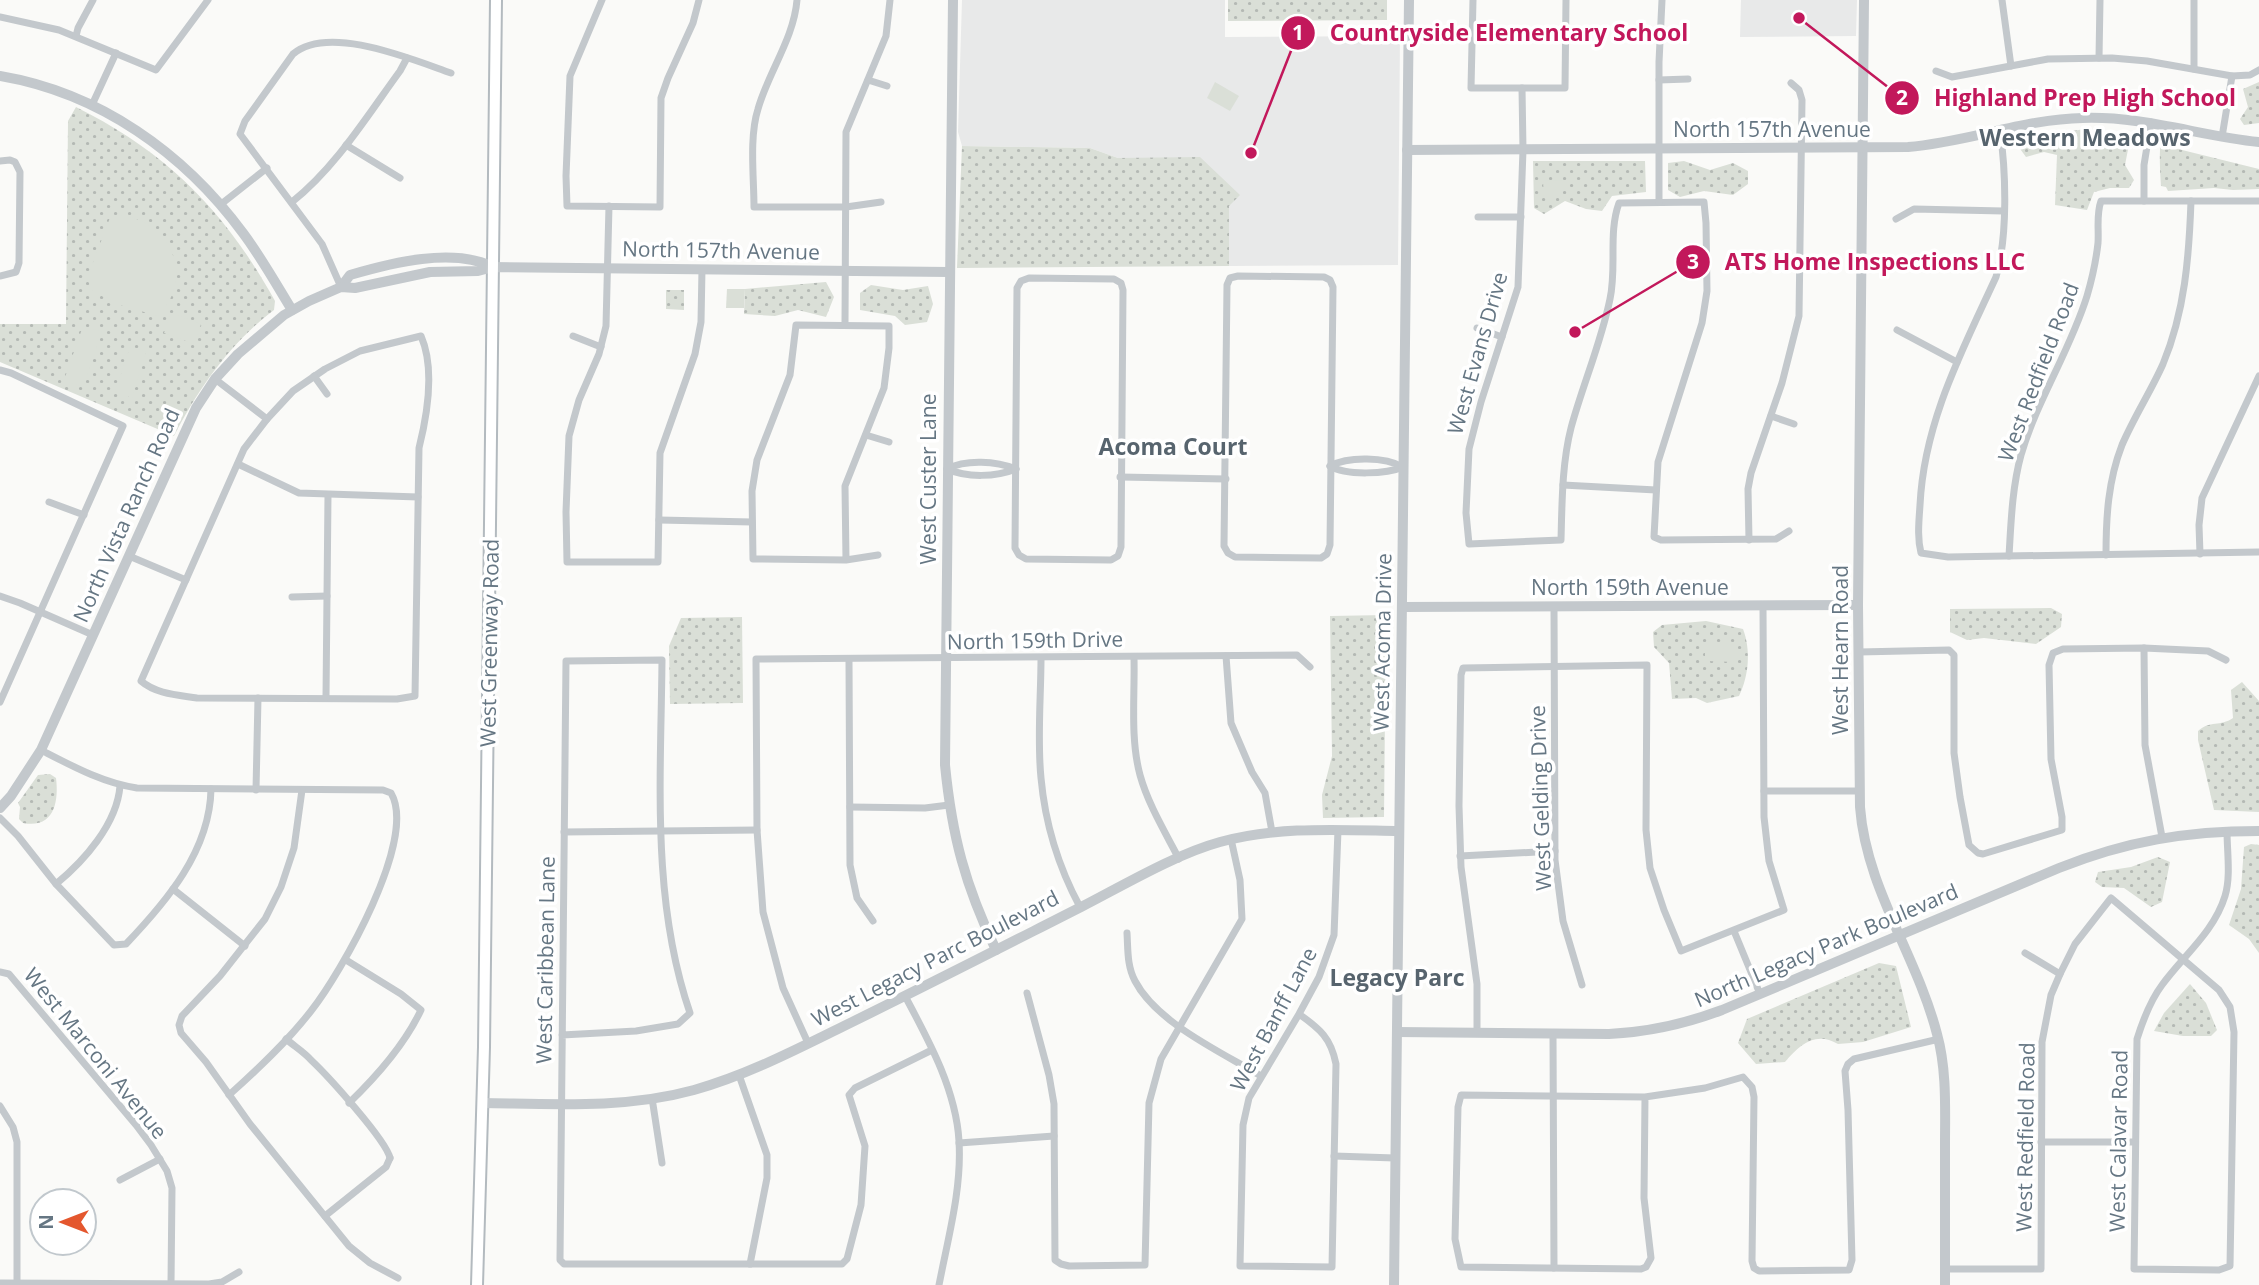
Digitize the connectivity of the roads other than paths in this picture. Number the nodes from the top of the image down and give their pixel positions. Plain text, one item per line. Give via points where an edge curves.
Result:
1 (93, 0) edge
2 (208, 0) edge
3 (496, 0) edge
4 (602, 0) edge
5 (699, 0) edge
6 (797, 0) edge
7 (890, 0) edge
8 (953, 0) edge
9 (1409, 0) edge
10 (1473, 0) edge
11 (1566, 0) edge
12 (1662, 0) edge
13 (1864, 0) edge
14 (2002, 0) edge
15 (2100, 0) edge
16 (2194, 0) edge
17 (0, 17) edge
18 (76, 36) junction
19 (116, 53) junction
20 (407, 58) junction
21 (2099, 58) junction
22 (2011, 66) junction
23 (2194, 69) junction
24 (2259, 70) edge
25 (1936, 71) dead end
26 (451, 73) dead end
27 (0, 76) edge
28 (2232, 76) junction
29 (1689, 79) dead end
30 (868, 80) junction
31 (1658, 80) junction
32 (1791, 83) dead end
33 (887, 86) dead end
34 (1522, 88) junction
35 (92, 105) junction
36 (2151, 122) junction
37 (2000, 130) junction
38 (2222, 137) junction
39 (2259, 142) edge
40 (346, 145) junction
41 (1803, 148) junction
42 (1863, 148) junction
43 (1658, 149) junction
44 (1407, 150) junction
45 (1523, 150) junction
46 (0, 161) edge
47 (267, 168) junction
48 (400, 178) dead end
49 (2144, 201) junction
50 (2191, 201) junction
51 (2259, 201) edge
52 (292, 202) junction
53 (881, 202) dead end
54 (1659, 202) junction
55 (220, 205) junction
56 (610, 206) junction
57 (846, 207) junction
58 (2003, 211) junction
59 (1478, 217) dead end
60 (1521, 217) junction
61 (1896, 219) dead end
62 (493, 267) junction
63 (609, 267) junction
64 (702, 269) junction
65 (846, 271) junction
66 (949, 272) junction
67 (0, 276) edge
68 (341, 287) junction
69 (292, 310) junction
70 (845, 325) junction
71 (1477, 328) dead end
72 (1897, 330) dead end
73 (573, 336) dead end
74 (1502, 337) junction
75 (601, 347) junction
76 (1957, 362) junction
77 (0, 370) edge
78 (314, 376) junction
79 (2259, 376) edge
80 (215, 379) junction
81 (327, 394) dead end
82 (1771, 416) junction
83 (267, 419) junction
84 (1794, 424) dead end
85 (866, 435) junction
86 (889, 442) dead end
87 (1360, 461) junction
88 (987, 463) junction
89 (238, 464) junction
90 (1330, 466) junction
91 (1404, 467) junction
92 (947, 469) junction
93 (1016, 469) junction
94 (1360, 472) junction
95 (987, 474) junction
96 (1120, 477) junction
97 (1226, 479) junction
98 (1563, 485) junction
99 (1656, 490) junction
100 (328, 495) junction
101 (418, 496) junction
102 (49, 502) dead end
103 (84, 515) junction
104 (659, 520) junction
105 (752, 522) junction
106 (1789, 531) dead end
107 (1749, 540) junction
108 (2259, 552) edge
109 (2200, 554) junction
110 (878, 555) dead end
111 (2106, 555) junction
112 (129, 556) junction
113 (2009, 556) junction
114 (846, 560) junction
115 (186, 580) junction
116 (0, 596) edge
117 (327, 596) junction
118 (292, 597) dead end
119 (1763, 605) junction
120 (1858, 605) junction
121 (1554, 606) junction
122 (1402, 607) junction
123 (40, 611) junction
124 (93, 635) junction
125 (2144, 648) junction
126 (1859, 652) junction
127 (1226, 656) junction
128 (1134, 657) junction
129 (1041, 658) junction
130 (946, 659) junction
131 (849, 660) junction
132 (2226, 660) dead end
133 (1310, 667) dead end
134 (1554, 667) junction
135 (326, 697) junction
136 (258, 698) junction
137 (0, 702) edge
138 (41, 750) junction
139 (120, 786) junction
140 (211, 789) junction
141 (256, 790) junction
142 (302, 790) junction
143 (1764, 790) junction
144 (1860, 790) junction
145 (949, 805) junction
146 (850, 807) junction
147 (0, 808) edge
148 (0, 818) edge
149 (660, 830) junction
150 (757, 830) junction
151 (1338, 830) junction
152 (1399, 831) junction
153 (2227, 831) junction
154 (2259, 831) edge
155 (564, 832) junction
156 (1272, 832) junction
157 (2162, 837) junction
158 (1231, 839) junction
159 (1555, 850) junction
160 (1460, 856) junction
161 (1179, 859) junction
162 (55, 884) junction
163 (173, 889) junction
164 (1080, 907) junction
165 (873, 921) dead end
166 (1734, 931) junction
167 (1127, 933) dead end
168 (1899, 936) junction
169 (245, 946) junction
170 (996, 950) junction
171 (2025, 953) dead end
172 (2184, 958) junction
173 (346, 961) junction
174 (1, 971) edge
175 (2060, 974) junction
176 (1582, 985) dead end
177 (1027, 993) dead end
178 (1760, 994) junction
179 (905, 996) junction
180 (1299, 1014) junction
181 (1179, 1026) junction
182 (1397, 1032) junction
183 (1477, 1033) junction
184 (1553, 1034) junction
185 (562, 1035) junction
186 (286, 1039) junction
187 (1938, 1039) junction
188 (808, 1043) junction
189 (932, 1050) junction
190 (739, 1075) junction
191 (1261, 1076) junction
192 (229, 1095) junction
193 (1552, 1096) junction
194 (1645, 1097) junction
195 (652, 1098) junction
196 (349, 1102) junction
197 (483, 1103) junction
198 (561, 1104) junction
199 (0, 1106) edge
200 (1054, 1136) junction
201 (2041, 1142) junction
202 (2135, 1142) junction
203 (959, 1143) junction
204 (1334, 1156) junction
205 (1395, 1158) junction
206 (160, 1160) junction
207 (662, 1163) dead end
208 (120, 1180) dead end
209 (325, 1216) junction
210 (750, 1264) junction
211 (1554, 1268) junction
212 (1945, 1269) junction
213 (239, 1272) dead end
214 (398, 1278) dead end
215 (0, 1283) edge
216 (18, 1283) junction
217 (171, 1283) edge
218 (477, 1285) edge
219 (939, 1285) edge
220 (1394, 1285) edge
221 (1944, 1285) edge

1 - 18 street
2 - 19 street via 156,69
3 - 62 main road, West Greenway Road
4 - 56 street via 570,76 567,206
5 - 56 street via 661,98 660,207
6 - 57 street via 757,109 754,207
7 - 30 street via 886,36
8 - 66 street, West Custer Lane
9 - 44 street, West Acoma Drive
10 - 34 street via 1471,89
11 - 34 street via 1565,88
12 - 31 street
13 - 42 street, West Hearn Road
14 - 22 street
15 - 21 street
16 - 23 street
17 - 18 street
18 - 19 street
19 - 35 street
20 - 26 street
20 - 40 street
20 - 47 street via 361,44 302,46 292,54 240,134
21 - 22 street via 2048,59
21 - 23 street
22 - 25 street via 1952,77
23 - 28 street
24 - 28 street
27 - 35 street
28 - 38 street
29 - 31 street
30 - 33 street
30 - 57 street via 846,131
31 - 43 street
32 - 41 street via 1802,100
34 - 45 street, West Evans Drive
35 - 55 street via 167,152
36 - 37 street, North 157th Avenue via 2082,118
36 - 38 street, North 157th Avenue
36 - 49 street
37 - 42 street, North 157th Avenue via 1938,143
37 - 58 street
38 - 39 street, North 157th Avenue
40 - 48 street
40 - 52 street via 314,185
41 - 42 street, North 157th Avenue
41 - 43 street, North 157th Avenue
41 - 82 street via 1798,316
42 - 120 street, West Hearn Road
43 - 45 street, North 157th Avenue
43 - 54 street
44 - 45 street, North 157th Avenue
44 - 91 street, West Acoma Drive
45 - 60 street, West Evans Drive
46 - 67 street via 15,162 20,172 19,263 16,272
47 - 52 street
47 - 55 street
49 - 50 street
49 - 113 street, West Redfield Road via 2101,201 2087,295 2021,455
50 - 51 street
50 - 111 street via 2189,262 2180,314 2111,480
52 - 68 street via 322,244
53 - 57 street
54 - 98 street via 1619,203 1614,215 1611,296 1570,430
54 - 99 street via 1704,202 1707,291 1702,323 1658,462
55 - 69 street via 245,234
56 - 63 street
57 - 65 street
58 - 61 street via 1914,209
58 - 76 street via 1996,277
59 - 60 street
60 - 74 street, West Evans Drive via 1518,287
62 - 63 street, North 157th Avenue
62 - 68 street, North Vista Ranch Road via 478,260 411,261 350,275
62 - 197 main road, West Greenway Road
63 - 64 street, North 157th Avenue
63 - 75 street
64 - 65 street, North 157th Avenue
64 - 104 street via 695,354 660,453
65 - 66 street, North 157th Avenue
65 - 70 street
66 - 92 street, West Custer Lane
68 - 69 street, North Vista Ranch Road
69 - 80 street, North Vista Ranch Road
70 - 85 street via 889,326 884,387
70 - 105 street via 796,325 790,375 757,460
71 - 74 street
72 - 76 street
73 - 75 street
74 - 98 street, West Evans Drive via 1468,449 1468,544 1562,540
75 - 104 street via 569,436 567,562 658,562
76 - 113 street via 1932,428 1922,479 1918,542 1921,553
77 - 103 street via 123,426
78 - 81 street
78 - 83 street
78 - 101 street via 360,351 421,336 426,347 427,417 419,448
79 - 109 street via 2202,498
80 - 83 street
80 - 112 street, North Vista Ranch Road via 187,424
82 - 84 street
82 - 107 street via 1748,489
83 - 89 street
85 - 86 street
85 - 114 street via 845,486
87 - 90 street
87 - 91 street via 1392,461
87 - 94 street
88 - 92 street via 958,463
88 - 93 street
88 - 95 street
89 - 100 street via 299,493
89 - 115 street
90 - 94 street via 1340,472
90 - 97 street via 1330,545 1321,558 1235,557 1227,553
90 - 97 street via 1333,286 1324,277 1238,276 1230,278 1227,285
91 - 94 street via 1393,472
91 - 122 street, West Acoma Drive
92 - 95 street via 957,474
92 - 130 street, West Custer Lane
93 - 95 street
93 - 96 street via 1015,548 1026,559 1111,560 1118,556
93 - 96 street via 1017,288 1029,278 1114,279 1123,290
96 - 97 street
98 - 99 street
99 - 107 street via 1654,537
100 - 101 street
100 - 117 street
101 - 135 street via 415,696
102 - 103 street
103 - 123 street
104 - 105 street
105 - 114 street via 753,559
106 - 107 street via 1776,538
108 - 109 street
109 - 111 street
110 - 114 street
111 - 113 street
112 - 115 street
112 - 124 street, North Vista Ranch Road
115 - 136 street via 141,681 149,688 197,698
116 - 123 street
117 - 118 street
117 - 135 street
119 - 120 street, North 159th Avenue
119 - 121 street, North 159th Avenue
119 - 143 street
120 - 126 street, West Hearn Road
121 - 122 street, North 159th Avenue
121 - 134 street, West Gelding Drive
122 - 152 street, West Acoma Drive
123 - 124 street
123 - 137 street
124 - 138 street, North Vista Ranch Road
125 - 126 street via 2053,653 2049,665 2052,759 2062,830 1983,854 1969,845 1959,797 1954,655 1949,650
125 - 132 street via 2208,651
125 - 157 street via 2145,745
126 - 144 street, West Hearn Road
127 - 128 street, North 159th Drive
127 - 133 street, North 159th Drive via 1297,655
127 - 156 street via 1231,723 1265,793
128 - 129 street, North 159th Drive
128 - 161 street via 1140,774
129 - 130 street, North 159th Drive
129 - 164 street via 1041,777 1052,838
130 - 131 street, North 159th Drive
130 - 145 street, West Custer Lane
131 - 146 street
131 - 150 street, North 159th Drive via 756,659
134 - 159 street, West Gelding Drive
134 - 160 street via 1463,668
134 - 166 street via 1647,665 1650,868 1681,951
135 - 136 street
136 - 141 street
138 - 139 street
138 - 147 street, North Vista Ranch Road
139 - 140 street
139 - 162 street via 107,824 75,868
140 - 141 street
140 - 163 street via 195,851
141 - 142 street
142 - 169 street via 294,848 281,887
142 - 173 street via 383,790 395,800 395,831 387,869
143 - 144 street
143 - 166 street via 1769,861 1784,910
144 - 168 street, West Hearn Road via 1861,831
145 - 146 street
145 - 170 street, West Custer Lane via 964,875
146 - 165 street via 850,865 857,898
148 - 162 street
149 - 150 street
149 - 155 street
149 - 155 street, West Caribbean Lane via 662,660 566,662
149 - 185 street via 666,912 690,1013 678,1024
150 - 188 street via 760,887 771,948
151 - 152 street, West Legacy Parc Boulevard
151 - 156 street, West Legacy Parc Boulevard
151 - 180 street, West Banff Lane via 1334,935
152 - 182 street, West Acoma Drive
153 - 154 street, North Legacy Park Boulevard
153 - 157 street, North Legacy Park Boulevard
153 - 172 street, West Calavar Road via 2225,895 2212,925
155 - 185 street, West Caribbean Lane
156 - 158 street, West Legacy Parc Boulevard
157 - 168 street, North Legacy Park Boulevard via 2085,858
158 - 161 street, West Legacy Parc Boulevard
158 - 181 street via 1242,919
159 - 160 street
159 - 176 street, West Gelding Drive via 1563,921
160 - 183 street via 1477,984
161 - 164 street, West Legacy Parc Boulevard
162 - 163 street via 114,945 126,944
163 - 169 street
164 - 170 street, West Legacy Parc Boulevard
166 - 178 street
167 - 181 street via 1135,981 1152,1004
168 - 178 street, North Legacy Park Boulevard
168 - 187 street, West Hearn Road
169 - 192 street via 179,1025
170 - 179 street, West Legacy Parc Boulevard
171 - 175 street
172 - 175 street, West Redfield Road via 2111,898 2075,944
172 - 202 street, West Calavar Road via 2161,986 2137,1039
172 - 202 street, West Calavar Road via 2219,990 2230,1007 2234,1032 2230,1266 2219,1270 2134,1269
173 - 186 street
173 - 196 street via 421,1010 379,1071
174 - 206 street, West Marconi Avenue via 9,974
175 - 201 street, West Redfield Road via 2042,1042
177 - 200 street via 1049,1074
178 - 184 street, North Legacy Park Boulevard via 1658,1030
179 - 188 street, West Legacy Parc Boulevard
179 - 189 street
180 - 191 street, West Banff Lane
180 - 204 street via 1320,1029 1333,1047
181 - 191 street
181 - 200 street via 1161,1059 1149,1103 1145,1265 1069,1266 1055,1261
182 - 183 street, North Legacy Park Boulevard
182 - 205 street, West Acoma Drive
183 - 184 street, North Legacy Park Boulevard
184 - 193 street
185 - 198 street, West Caribbean Lane
186 - 192 street
186 - 196 street
187 - 194 street via 1854,1059 1844,1071 1849,1270 1754,1268 1754,1097 1743,1077
187 - 212 street, West Hearn Road via 1945,1104
188 - 190 street, West Legacy Parc Boulevard
189 - 203 street via 948,1086
189 - 210 street via 849,1095 865,1146 861,1205 847,1259 842,1264
190 - 195 street, West Legacy Parc Boulevard
190 - 210 street via 767,1155 767,1178
191 - 204 street, West Banff Lane via 1248,1098 1243,1125 1240,1266 1332,1267
192 - 209 street
193 - 194 street
193 - 211 street
193 - 211 street via 1461,1095 1455,1239 1461,1267
194 - 211 street via 1644,1198 1651,1258 1641,1269
195 - 198 street, West Legacy Parc Boulevard
195 - 207 street
196 - 209 street via 394,1159
197 - 198 street, West Legacy Parc Boulevard
197 - 218 main road, West Greenway Road
198 - 210 street, West Caribbean Lane via 560,1260 564,1264
199 - 216 street via 17,1142
200 - 203 street
201 - 202 street
201 - 212 street, West Redfield Road via 2041,1269
203 - 219 street via 956,1197
204 - 205 street
205 - 220 street, West Acoma Drive
206 - 208 street
206 - 217 street, West Marconi Avenue via 172,1188
209 - 214 street via 357,1254
212 - 221 street, West Hearn Road
213 - 217 street via 222,1282
215 - 216 street
216 - 217 street

